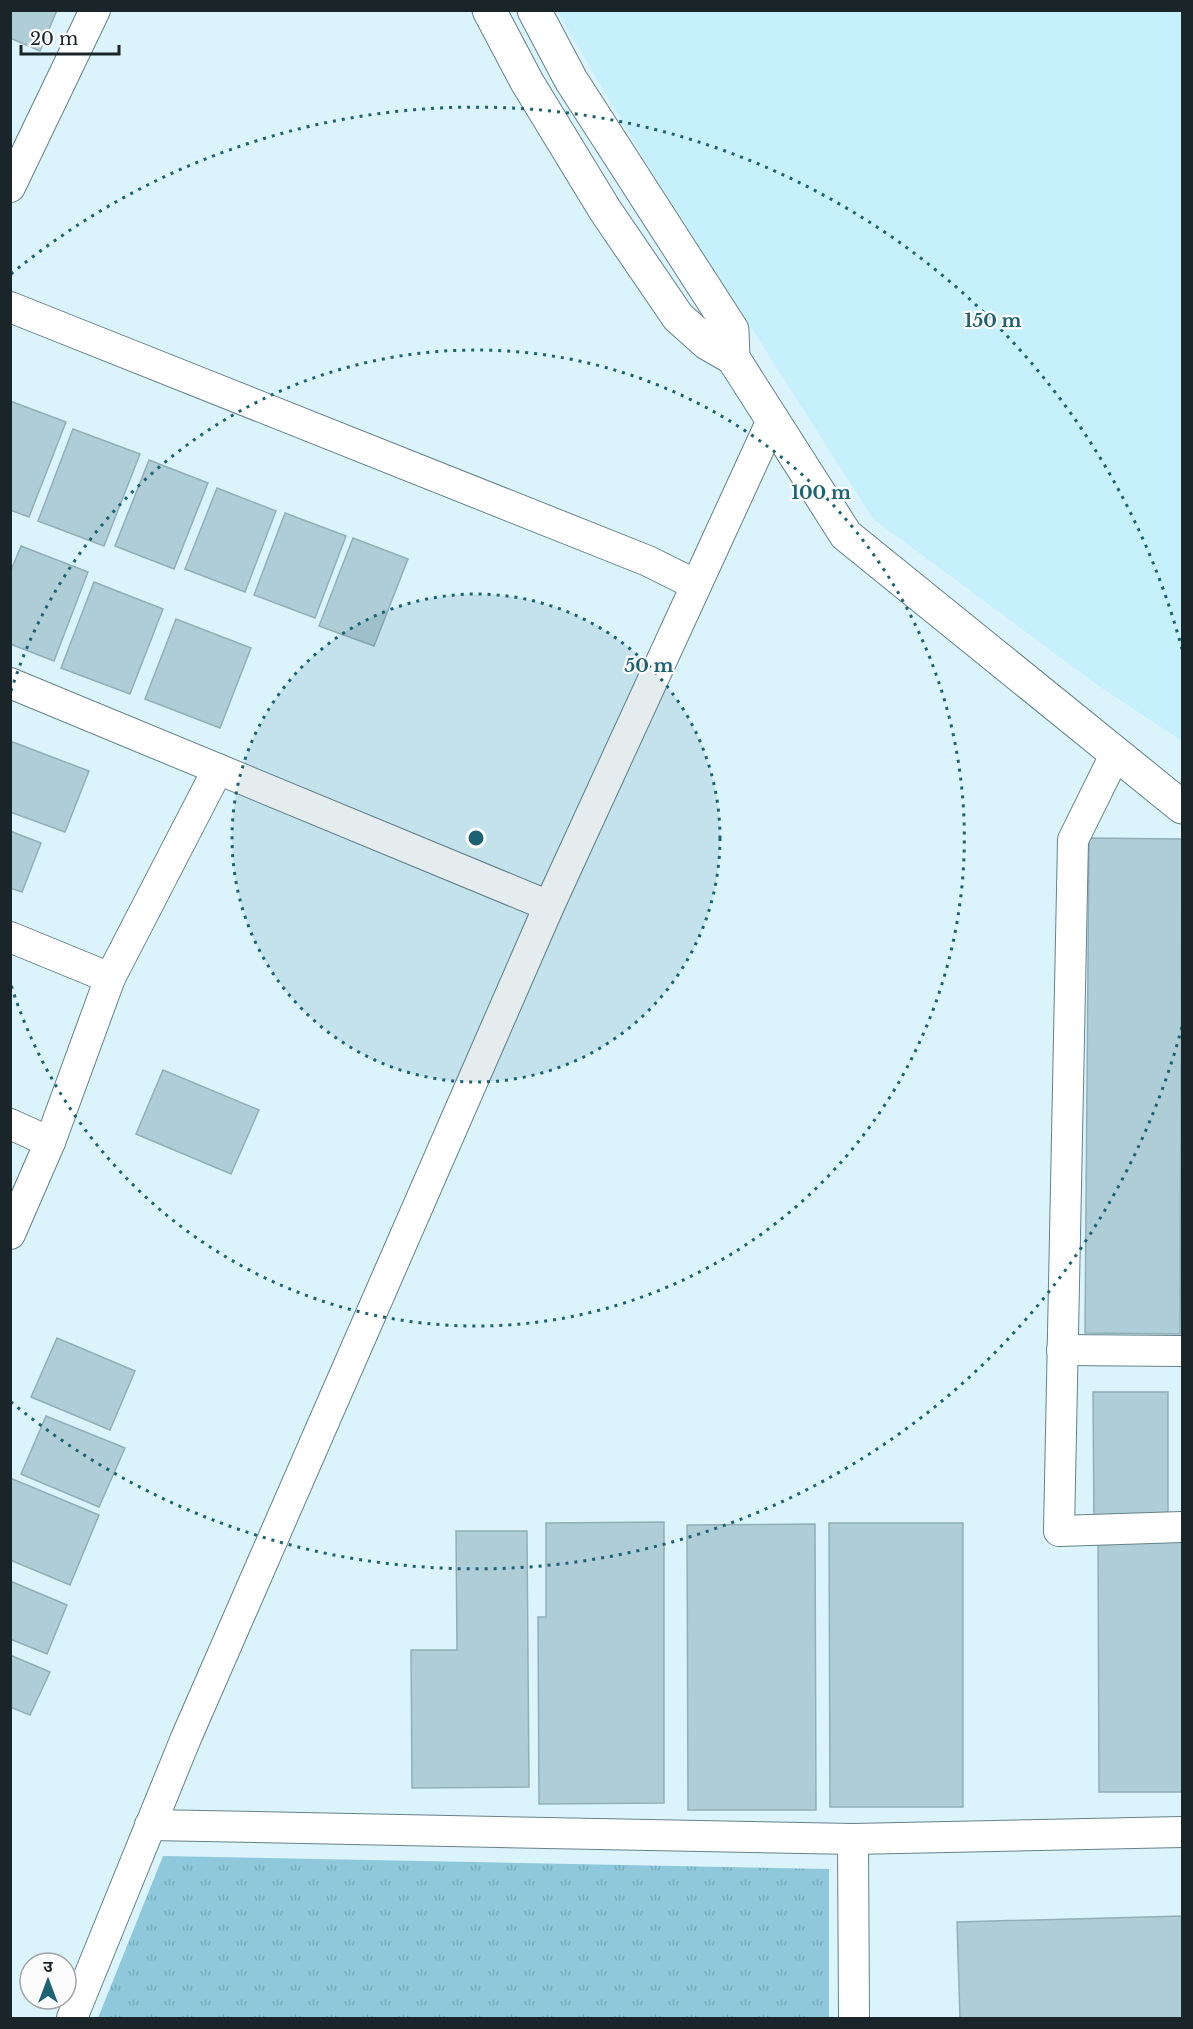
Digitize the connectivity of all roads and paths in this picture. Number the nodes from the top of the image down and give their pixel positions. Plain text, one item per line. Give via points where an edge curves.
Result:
1 (95, 10) edge
2 (489, 10) edge
3 (534, 10) edge
4 (10, 187) edge
5 (10, 307) edge
6 (734, 358) junction
7 (773, 418) junction
8 (696, 585) junction
9 (10, 683) edge
10 (1116, 753) junction
11 (218, 769) junction
12 (1182, 807) edge
13 (549, 906) junction
14 (10, 937) edge
15 (110, 978) junction
16 (10, 1125) edge
17 (50, 1142) junction
18 (10, 1234) edge
19 (1062, 1350) junction
20 (1182, 1351) edge
21 (1182, 1527) edge
22 (150, 1825) junction
23 (1182, 1832) edge
24 (854, 1839) junction
25 (72, 2019) edge
26 (854, 2019) edge

1 - 4 street
2 - 6 street via 527,82 605,210 678,317 707,343
3 - 6 street via 571,80 732,330
5 - 8 street via 648,561
6 - 7 street
7 - 8 street
7 - 10 street via 846,535
8 - 13 street
9 - 11 street
10 - 12 street
10 - 19 street via 1073,840
11 - 13 street
11 - 15 street
13 - 22 street
14 - 15 street
15 - 17 street
16 - 17 street
17 - 18 street
19 - 20 street
19 - 21 street via 1059,1531
22 - 24 street
22 - 25 street
23 - 24 street
24 - 26 street

